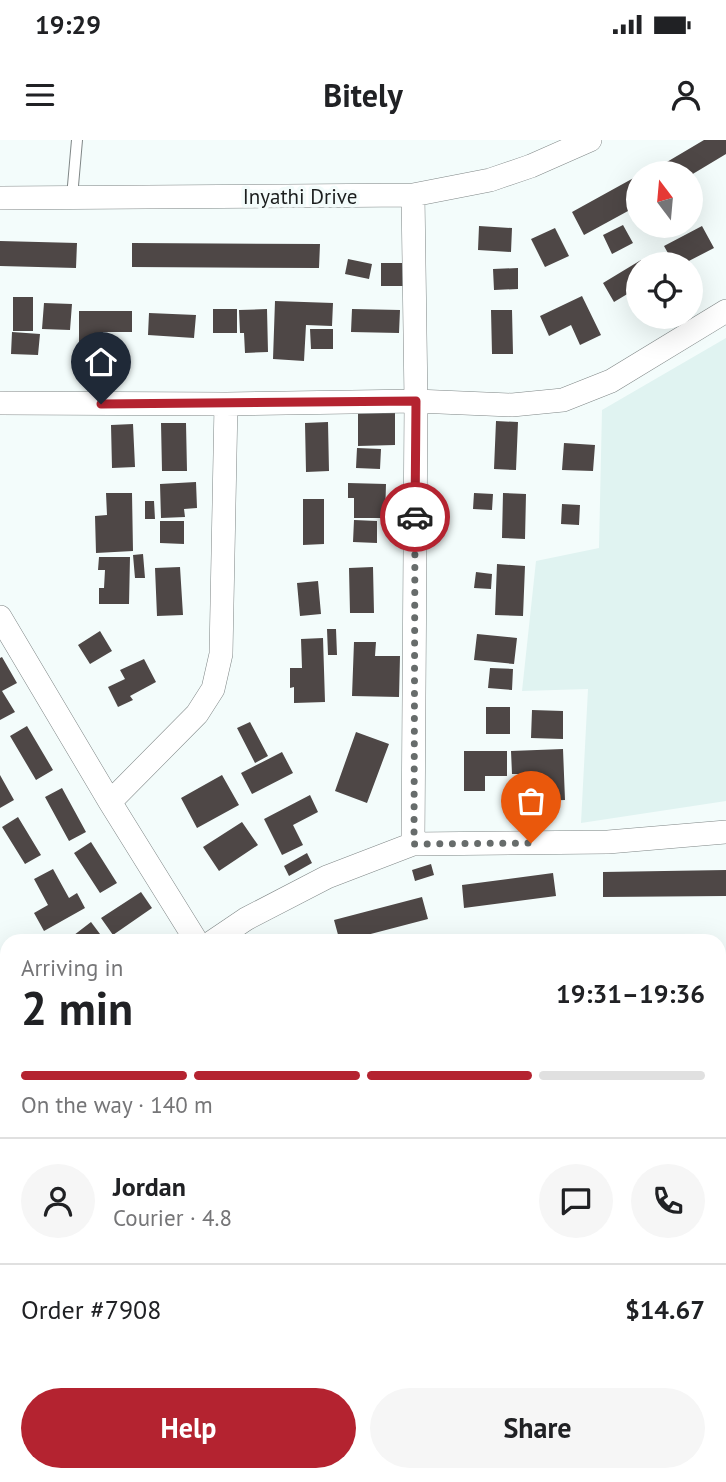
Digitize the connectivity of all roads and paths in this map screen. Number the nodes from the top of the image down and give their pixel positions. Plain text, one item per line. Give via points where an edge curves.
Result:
1 (77, 140) edge
2 (590, 140) edge
3 (413, 195) junction
4 (72, 197) junction
5 (0, 198) edge
6 (726, 311) edge
7 (416, 401) junction
8 (0, 403) edge
9 (226, 404) junction
10 (0, 617) edge
11 (110, 802) junction
12 (726, 832) edge
13 (414, 844) junction
14 (192, 934) edge
15 (224, 934) edge

1 - 4 lane
2 - 3 street, Inyathi Drive via 490,180
3 - 4 street, Inyathi Drive
3 - 7 street
4 - 5 street, Inyathi Drive
6 - 7 street via 611,381 563,400 512,405
7 - 9 street
7 - 13 street
8 - 9 street
9 - 11 street via 221,654 214,689 197,714
10 - 11 street
11 - 14 street
12 - 13 street via 608,842
13 - 15 street via 327,877

